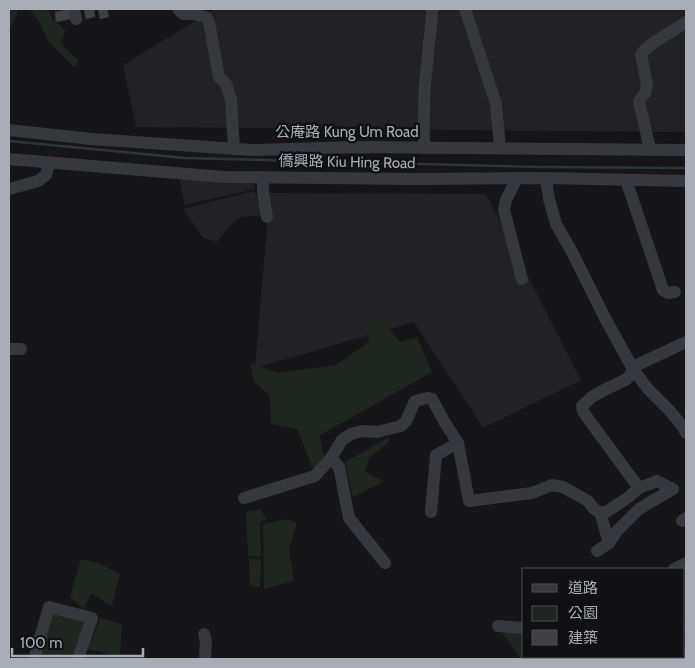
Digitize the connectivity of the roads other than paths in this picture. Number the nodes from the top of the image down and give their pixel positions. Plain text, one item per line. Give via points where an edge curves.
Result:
1 (178, 9) edge
2 (432, 9) edge
3 (465, 9) edge
4 (686, 22) edge
5 (9, 130) edge
6 (234, 148) junction
7 (424, 148) junction
8 (500, 148) junction
9 (650, 149) junction
10 (686, 150) edge
11 (9, 159) edge
12 (50, 163) junction
13 (264, 178) junction
14 (517, 178) junction
15 (546, 178) junction
16 (626, 180) junction
17 (686, 181) edge
18 (9, 189) edge
19 (267, 217) dead end
20 (522, 279) dead end
21 (675, 292) dead end
22 (686, 342) edge
23 (633, 369) junction
24 (686, 433) edge
25 (458, 443) junction
26 (331, 458) junction
27 (639, 488) junction
28 (244, 498) dead end
29 (432, 512) dead end
30 (600, 512) junction
31 (609, 542) junction
32 (597, 551) dead end
33 (385, 563) dead end
34 (498, 626) dead end
35 (522, 628) edge
36 (204, 634) dead end
37 (34, 659) edge
38 (78, 659) edge
39 (205, 659) edge

1 - 6 street via 183,14 206,17 209,22 219,77 226,84 230,99
2 - 7 street
3 - 8 street via 496,104
4 - 9 street via 646,47 641,54 647,85 639,101
5 - 6 street, 公庵路 Kung Um Road via 89,139
6 - 7 street, 公庵路 Kung Um Road
7 - 8 street, 公庵路 Kung Um Road
8 - 9 street, 公庵路 Kung Um Road
9 - 10 street, 公庵路 Kung Um Road
11 - 12 street, 僑興路 Kiu Hing Road
12 - 13 street, 僑興路 Kiu Hing Road
12 - 18 street via 46,175 38,181
13 - 14 street, 僑興路 Kiu Hing Road
13 - 19 street
14 - 15 street, 僑興路 Kiu Hing Road
14 - 20 street via 504,210
15 - 16 street, 僑興路 Kiu Hing Road
15 - 23 street via 556,224
16 - 17 street, 僑興路 Kiu Hing Road
16 - 21 street via 663,290
22 - 23 street
23 - 24 street
23 - 27 street via 627,379 602,391 582,406
25 - 26 street via 435,403 427,398 416,401 401,426 351,434 342,440
25 - 29 street via 436,454
25 - 30 street via 469,502 532,493 552,485 563,487 588,501
26 - 28 street via 315,476
26 - 33 street via 339,467 349,518
27 - 30 street via 606,512
27 - 31 street via 657,481 673,489 639,509
30 - 31 street
31 - 32 street
34 - 35 street
36 - 39 street
37 - 38 street via 49,607 92,618

